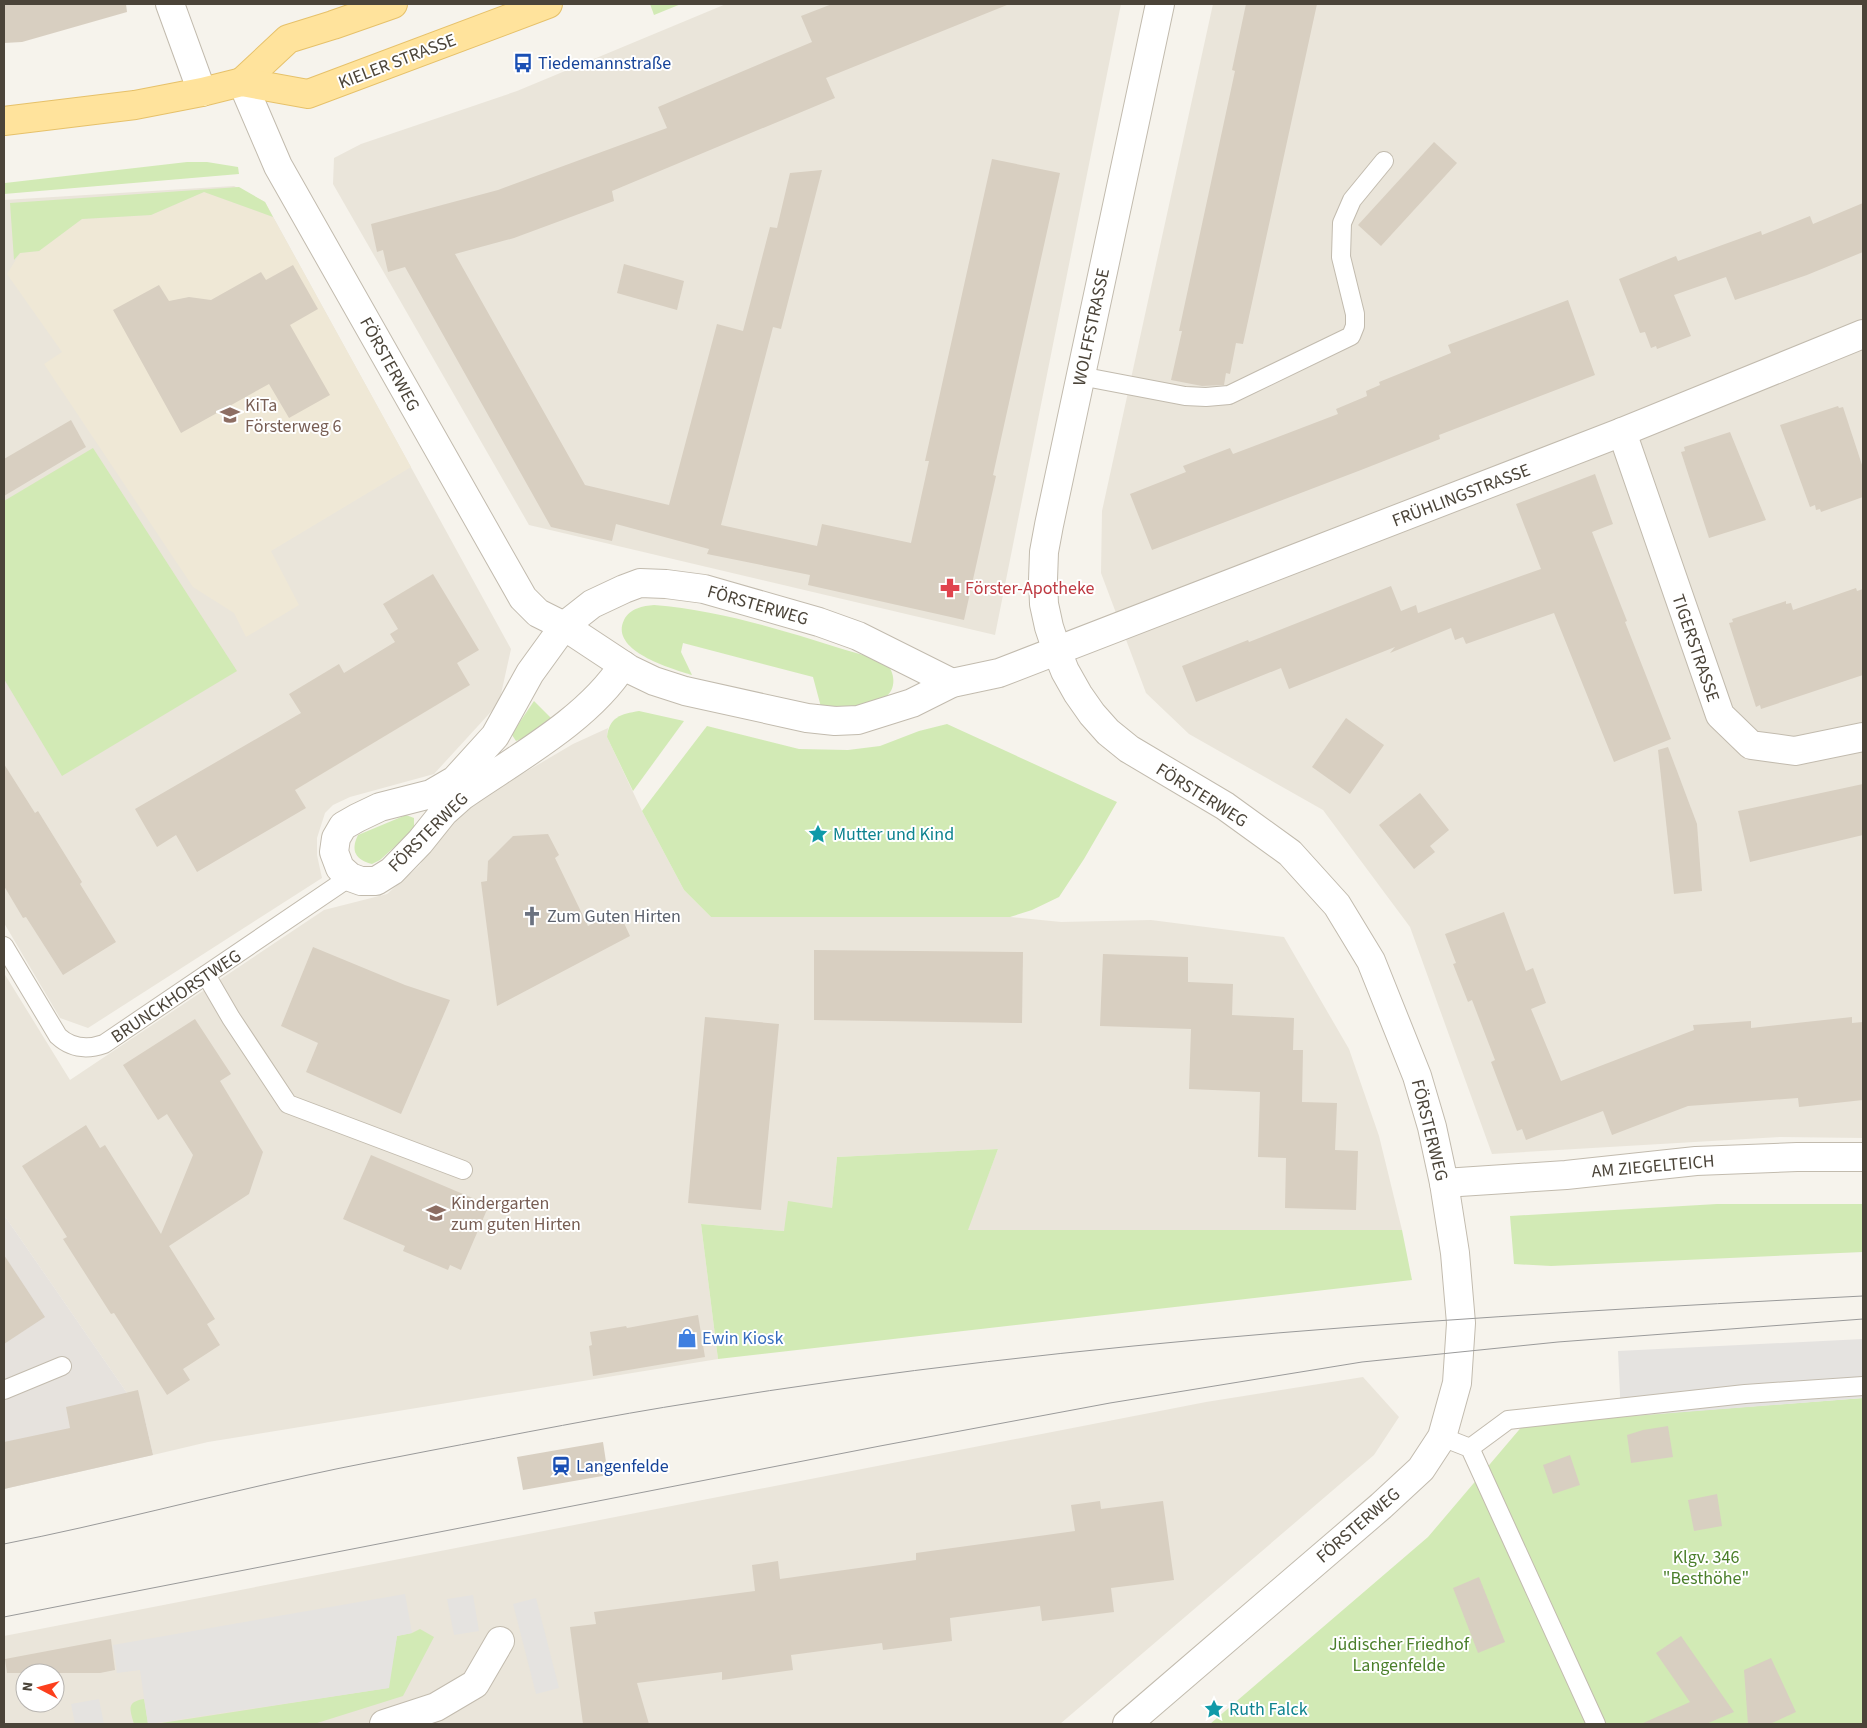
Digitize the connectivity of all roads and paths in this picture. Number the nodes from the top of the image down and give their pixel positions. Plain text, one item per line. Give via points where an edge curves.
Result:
1 (170, 4) edge
2 (393, 4) edge
3 (548, 4) edge
4 (1160, 4) edge
5 (242, 82) junction
6 (202, 92) junction
7 (4, 121) edge
8 (1384, 161) dead end
9 (1863, 334) edge
10 (1080, 376) junction
11 (1622, 432) junction
12 (564, 626) junction
13 (1057, 651) junction
14 (623, 665) junction
15 (952, 682) junction
16 (1863, 736) edge
17 (350, 877) junction
18 (4, 946) edge
19 (206, 975) junction
20 (1863, 1157) edge
21 (463, 1170) dead end
22 (1444, 1183) junction
23 (62, 1366) dead end
24 (1863, 1386) edge
25 (4, 1390) edge
26 (1442, 1437) junction
27 (1470, 1448) junction
28 (500, 1642) dead end
29 (384, 1724) edge
30 (1128, 1724) edge
31 (1596, 1724) edge

1 - 6 street
2 - 5 main road, KIELER STRASSE via 288,38
3 - 5 main road, KIELER STRASSE via 308,94
4 - 10 street, WOLFFSTRASSE
5 - 6 main road, KIELER STRASSE
5 - 12 street, FÖRSTERWEG via 278,166 523,598 538,613
6 - 7 main road, KIELER STRASSE via 135,105
8 - 10 lane via 1352,200 1342,223 1341,257 1355,314 1351,336 1228,395 1184,396
9 - 11 street, FRÜHLINGSTRASSE
10 - 13 street, WOLFFSTRASSE via 1044,552 1044,604
11 - 13 street, FRÜHLINGSTRASSE
11 - 16 street, TIGERSTRASSE via 1720,715 1751,745 1795,751
12 - 14 street, FÖRSTERWEG
12 - 15 street, FÖRSTERWEG via 592,604 640,583 704,589 858,636
12 - 17 street, FÖRSTERWEG via 530,673 495,736 455,780 431,794 380,807 343,826 336,838 334,852 340,868
13 - 15 street, FÖRSTERWEG via 999,673
13 - 22 street, FÖRSTERWEG via 1078,694 1108,732 1129,749 1225,806 1290,853 1336,906 1371,961 1417,1076
14 - 15 street, FÖRSTERWEG via 654,681 685,691 807,718 835,721 858,720 912,704
14 - 17 street, FÖRSTERWEG via 580,714 444,812 392,871 376,880 361,881
17 - 19 lane, BRUNCKHORSTWEG
18 - 19 lane, BRUNCKHORSTWEG via 58,1036 74,1046 92,1048 104,1044
19 - 21 lane via 288,1104
20 - 22 street, AM ZIEGELTEICH via 1696,1161
22 - 26 street, FÖRSTERWEG via 1461,1323 1457,1383
23 - 25 lane
24 - 27 lane via 1745,1394 1508,1420
26 - 27 lane
26 - 30 street, FÖRSTERWEG via 1420,1469 1381,1506
27 - 31 lane
28 - 29 street via 475,1684 436,1707

